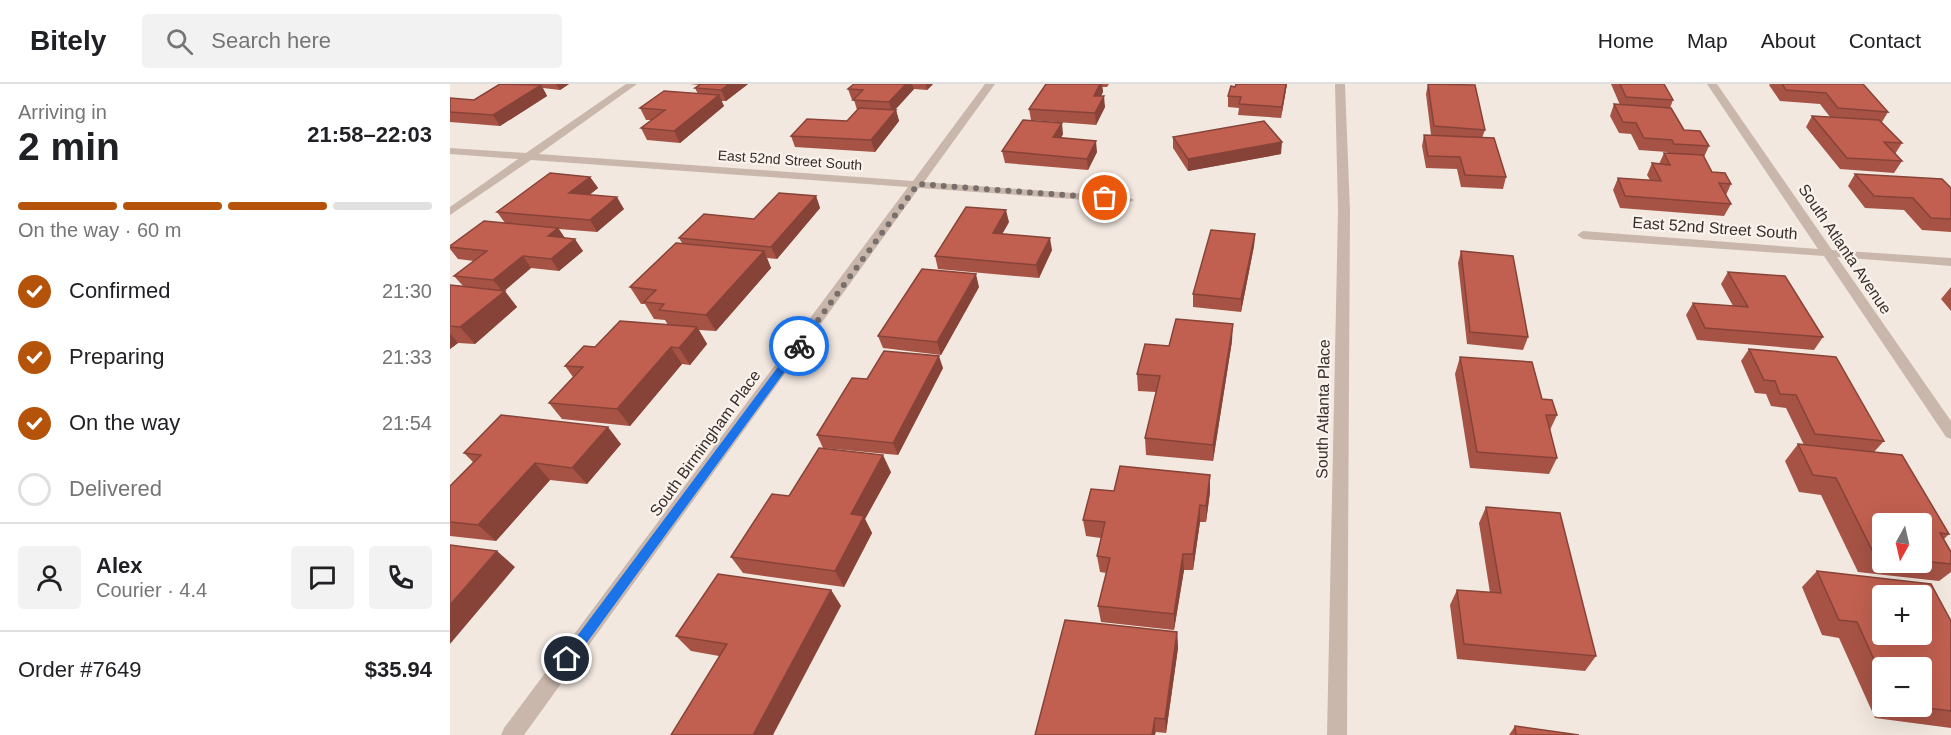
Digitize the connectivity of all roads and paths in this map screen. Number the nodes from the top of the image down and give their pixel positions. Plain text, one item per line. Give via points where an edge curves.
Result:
1 (632, 84) edge
2 (990, 84) edge
3 (1340, 84) edge
4 (1713, 84) edge
5 (450, 151) edge
6 (530, 157) junction
7 (918, 184) junction
8 (1128, 200) dead end
9 (450, 212) edge
10 (1583, 235) dead end
11 (1827, 253) junction
12 (1951, 262) edge
13 (1951, 433) edge
14 (511, 735) edge
15 (1337, 735) edge

1 - 6 street
2 - 7 street, South Birmingham Place
3 - 15 street, South Atlanta Place via 1344,211
4 - 11 street, South Atlanta Avenue
5 - 6 street, East 52nd Street South
6 - 7 street, East 52nd Street South
6 - 9 street
7 - 8 street, East 52nd Street South
7 - 14 street, South Birmingham Place
10 - 11 street, East 52nd Street South
11 - 12 street, East 52nd Street South
11 - 13 street, South Atlanta Avenue

